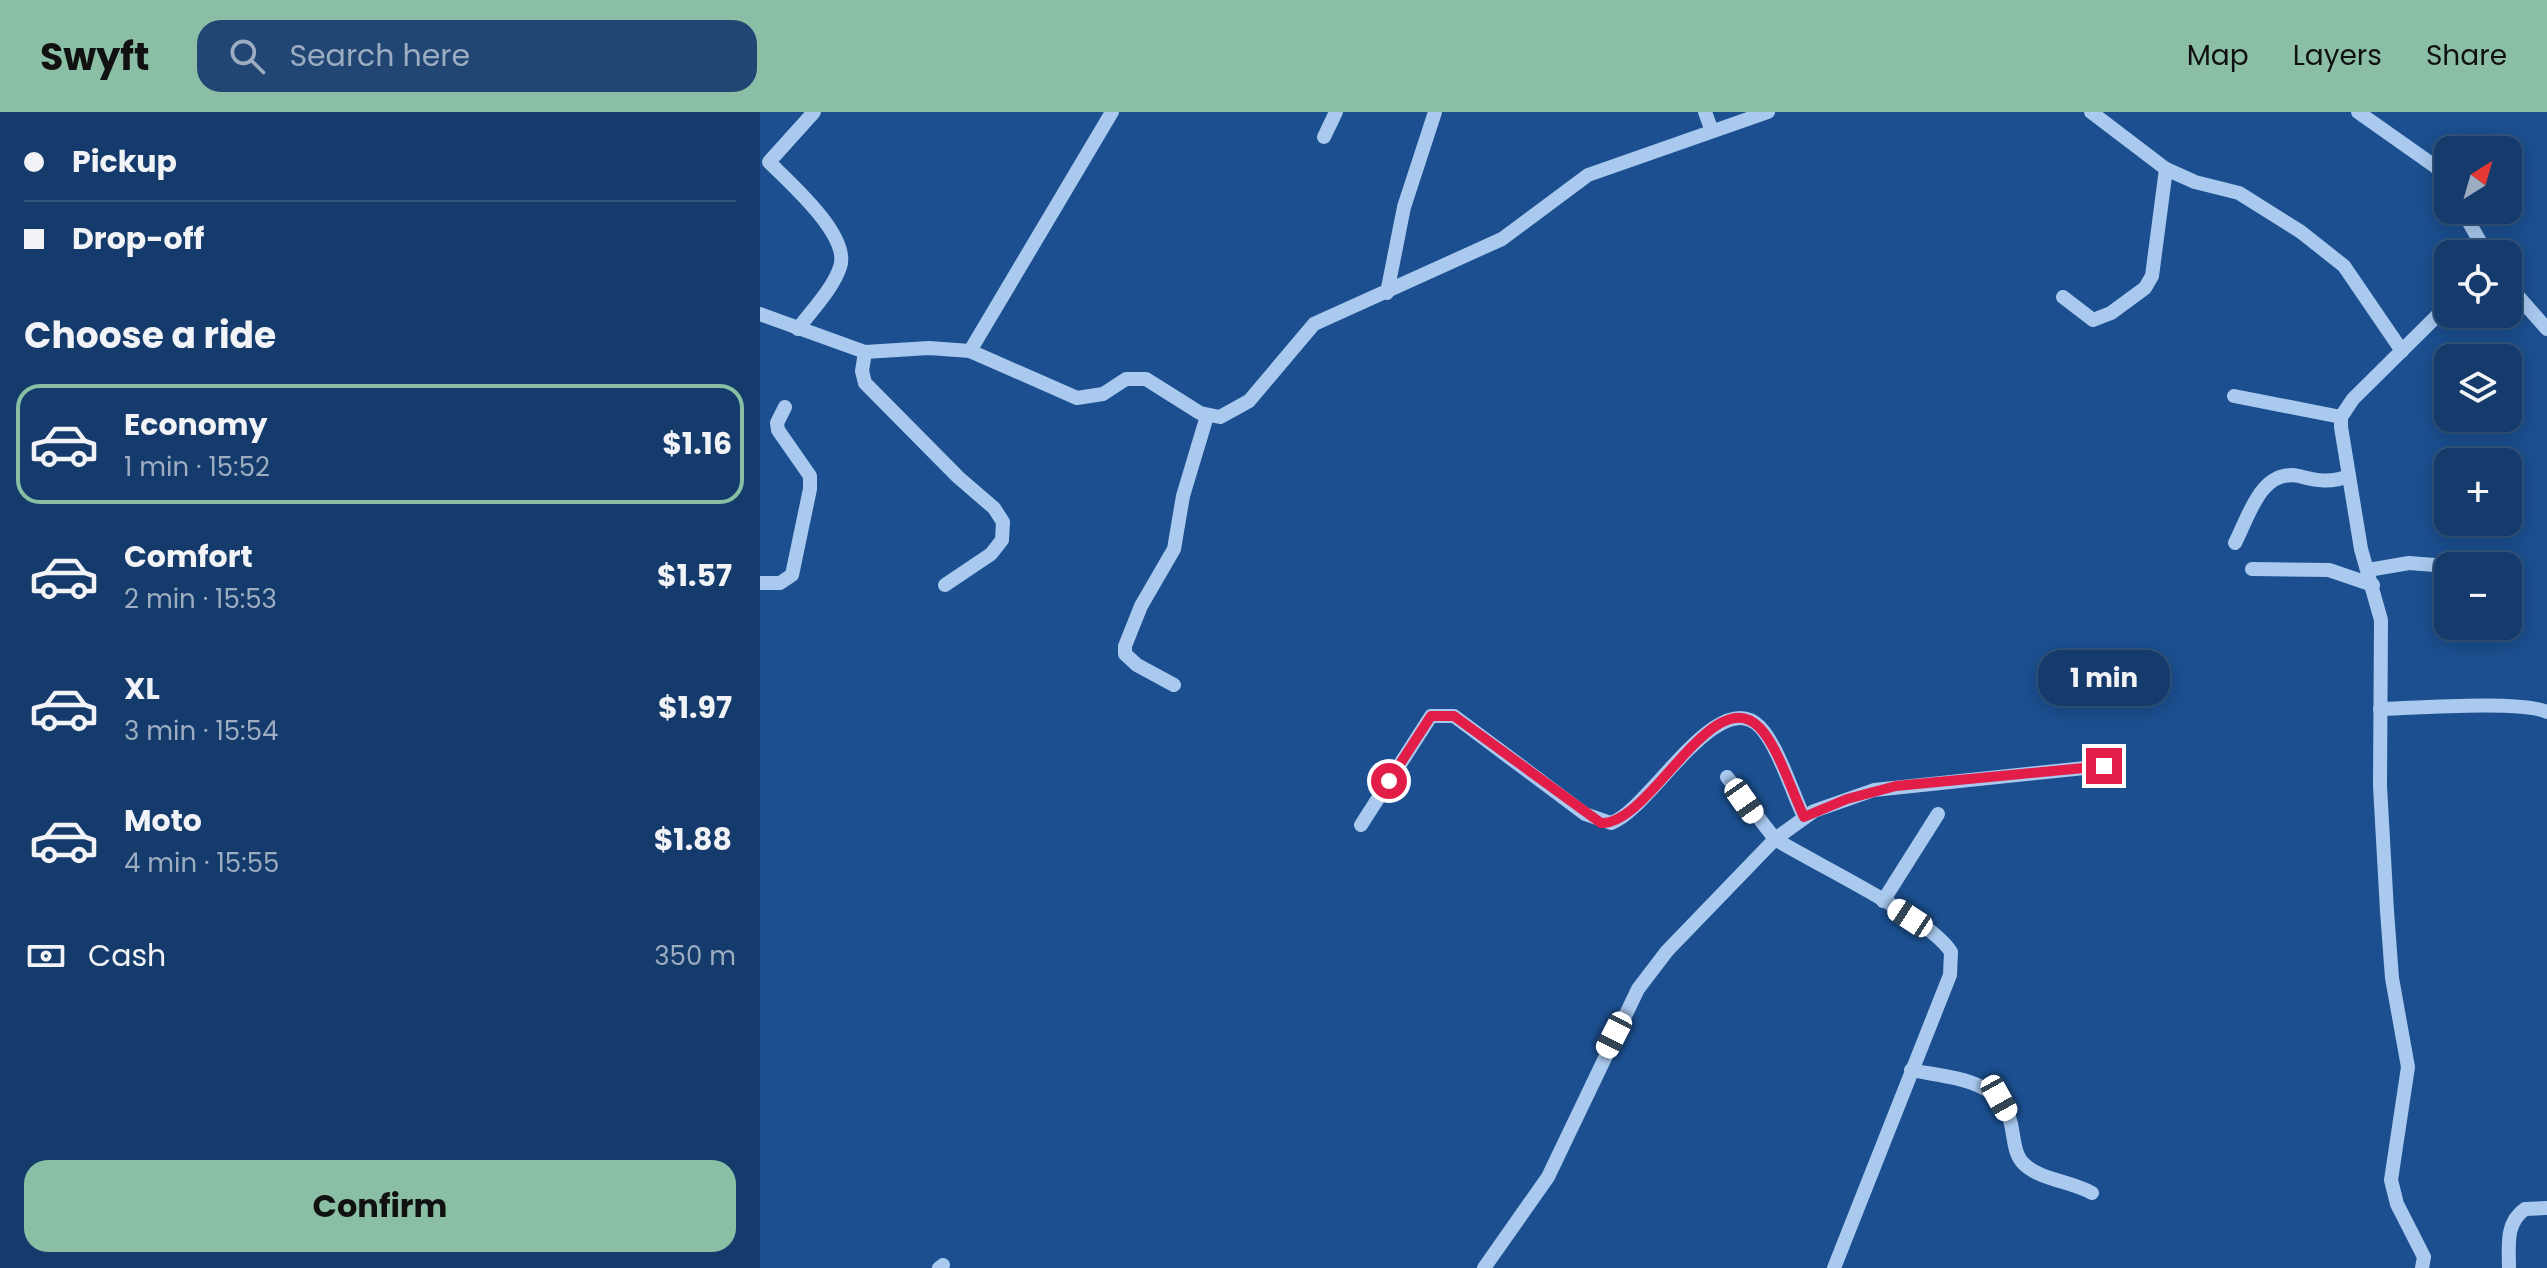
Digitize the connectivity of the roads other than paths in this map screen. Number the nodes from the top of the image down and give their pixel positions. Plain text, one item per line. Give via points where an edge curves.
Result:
1 (814, 112) edge
2 (1112, 112) edge
3 (1336, 112) edge
4 (1435, 112) edge
5 (1705, 112) edge
6 (1768, 112) edge
7 (2091, 112) edge
8 (2358, 112) edge
9 (1712, 131) junction
10 (1324, 137) dead end
11 (765, 157) edge
12 (2434, 166) edge
13 (2166, 169) junction
14 (1387, 293) junction
15 (2063, 297) dead end
16 (2522, 301) edge
17 (760, 314) edge
18 (2434, 319) edge
19 (798, 329) junction
20 (2547, 329) edge
21 (970, 351) junction
22 (2402, 351) junction
23 (865, 352) junction
24 (2234, 396) dead end
25 (785, 407) dead end
26 (1207, 416) junction
27 (2341, 417) junction
28 (2349, 476) junction
29 (2235, 543) dead end
30 (2434, 565) edge
31 (2252, 569) dead end
32 (2368, 570) junction
33 (760, 583) edge
34 (945, 585) dead end
35 (2373, 585) junction
36 (1174, 685) dead end
37 (2380, 709) junction
38 (2547, 712) edge
39 (2104, 766) dead end
40 (1727, 777) dead end
41 (1938, 814) dead end
42 (1804, 817) junction
43 (1361, 825) dead end
44 (1775, 839) junction
45 (1883, 901) junction
46 (1911, 1070) junction
47 (2092, 1193) dead end
48 (2547, 1208) edge
49 (1484, 1268) edge
50 (1834, 1268) edge
51 (2422, 1268) edge
52 (2509, 1268) edge

1 - 11 street
2 - 21 street
3 - 10 street
4 - 14 street via 1404,207
5 - 9 street
6 - 9 street
7 - 13 street
8 - 12 street
9 - 14 street via 1588,175 1502,239
11 - 19 street via 826,221 842,257 836,275
13 - 15 street via 2155,263 2145,288 2093,320
13 - 22 street via 2239,193 2301,232 2344,266
14 - 26 street via 1314,324 1249,401 1229,414
16 - 20 street
17 - 19 street
18 - 22 street
19 - 23 street
21 - 23 street
21 - 26 street via 1084,399 1126,379 1146,379
22 - 27 street
23 - 34 street via 865,383 1003,522 1002,540 991,554
24 - 27 street
25 - 33 street via 778,430 810,476 810,489 792,575 780,583
26 - 36 street via 1183,496 1174,549 1125,646 1125,654 1137,665
27 - 28 street
28 - 29 street via 2334,481 2283,474 2272,479
28 - 32 street
30 - 32 street
31 - 35 street via 2329,570
32 - 35 street
35 - 37 street via 2381,620
37 - 38 street via 2479,706
37 - 51 street via 2392,978 2408,1067 2391,1180 2424,1257
39 - 42 street via 1896,786
40 - 44 street
41 - 45 street
42 - 43 street via 1766,736 1739,716 1706,733 1634,808 1611,823 1585,814 1454,716 1431,716
42 - 44 street
44 - 45 street
44 - 49 street via 1667,951 1638,989 1548,1177
45 - 46 street via 1951,952 1950,975
46 - 47 street via 1988,1088 2010,1118 2025,1166
46 - 50 street
48 - 52 street via 2525,1209 2515,1218

